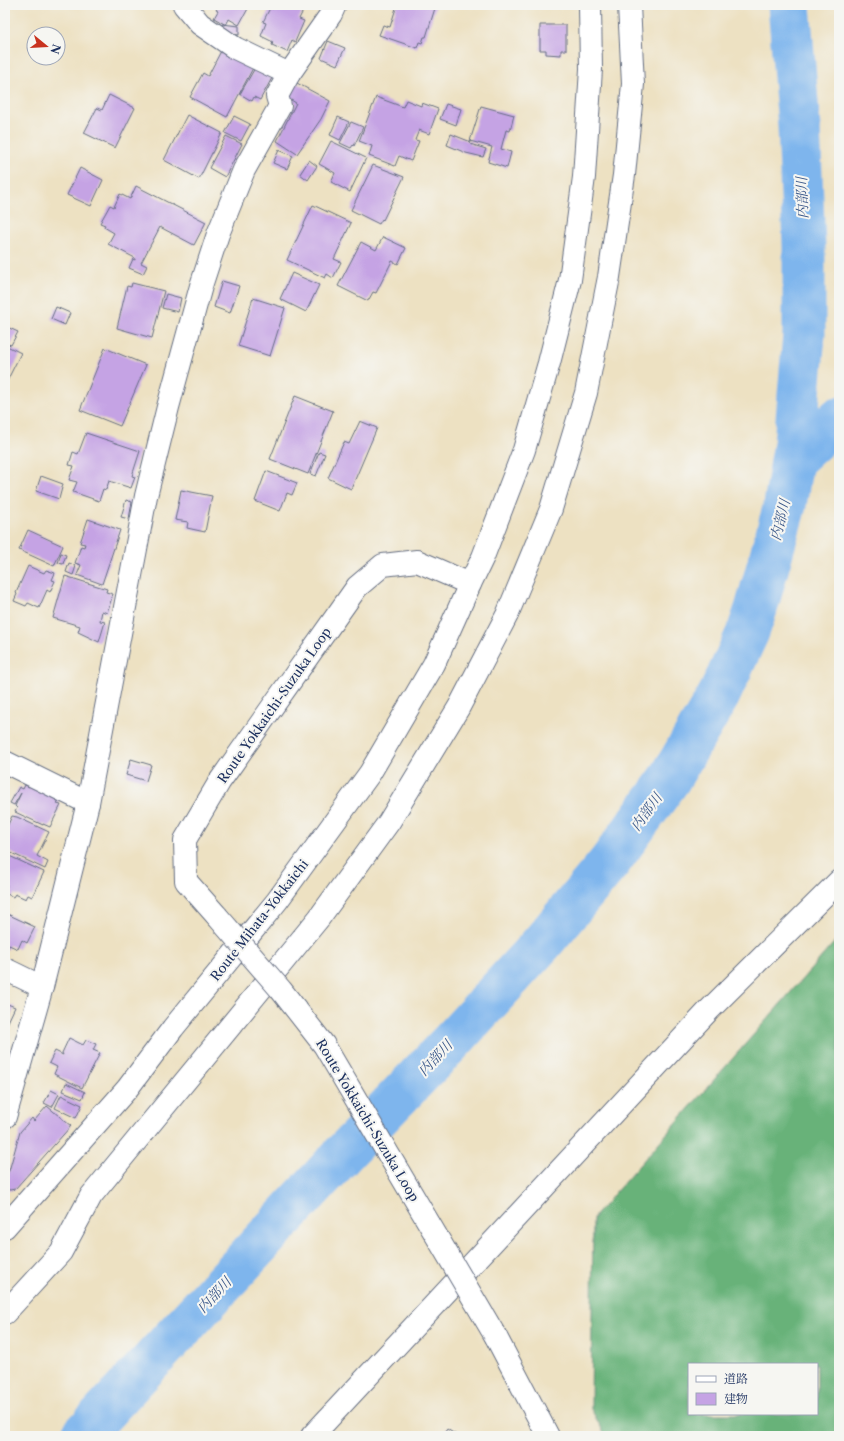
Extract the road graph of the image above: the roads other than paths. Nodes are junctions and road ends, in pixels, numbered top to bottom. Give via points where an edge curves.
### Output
1 (184, 5) edge
2 (335, 5) edge
3 (590, 5) edge
4 (629, 5) edge
5 (290, 74) junction
6 (470, 584) junction
7 (5, 762) edge
8 (88, 804) junction
9 (839, 881) edge
10 (5, 969) edge
11 (42, 987) junction
12 (5, 1117) edge
13 (5, 1228) edge
14 (5, 1313) edge
15 (312, 1436) edge
16 (548, 1436) edge

1 - 5 street via 200,24 235,48
2 - 5 street
3 - 6 street via 591,69 584,177 570,280 524,450
4 - 14 street via 633,84 624,175 609,277 586,393 550,509 507,616 459,707 389,822 320,918 91,1196 61,1252
5 - 8 street via 277,96 280,106 244,170 218,234 201,286 146,496
6 - 13 street, Route Mihata-Yokkaichi via 434,664 370,773 276,901 127,1089
6 - 16 street, Route Yokkaichi-Suzuka Loop, bridge via 416,560 383,565 357,587 220,780 185,840 186,881 281,990 324,1045 496,1337
7 - 8 street
8 - 11 street
9 - 15 street via 709,1010
10 - 11 street
11 - 12 street

